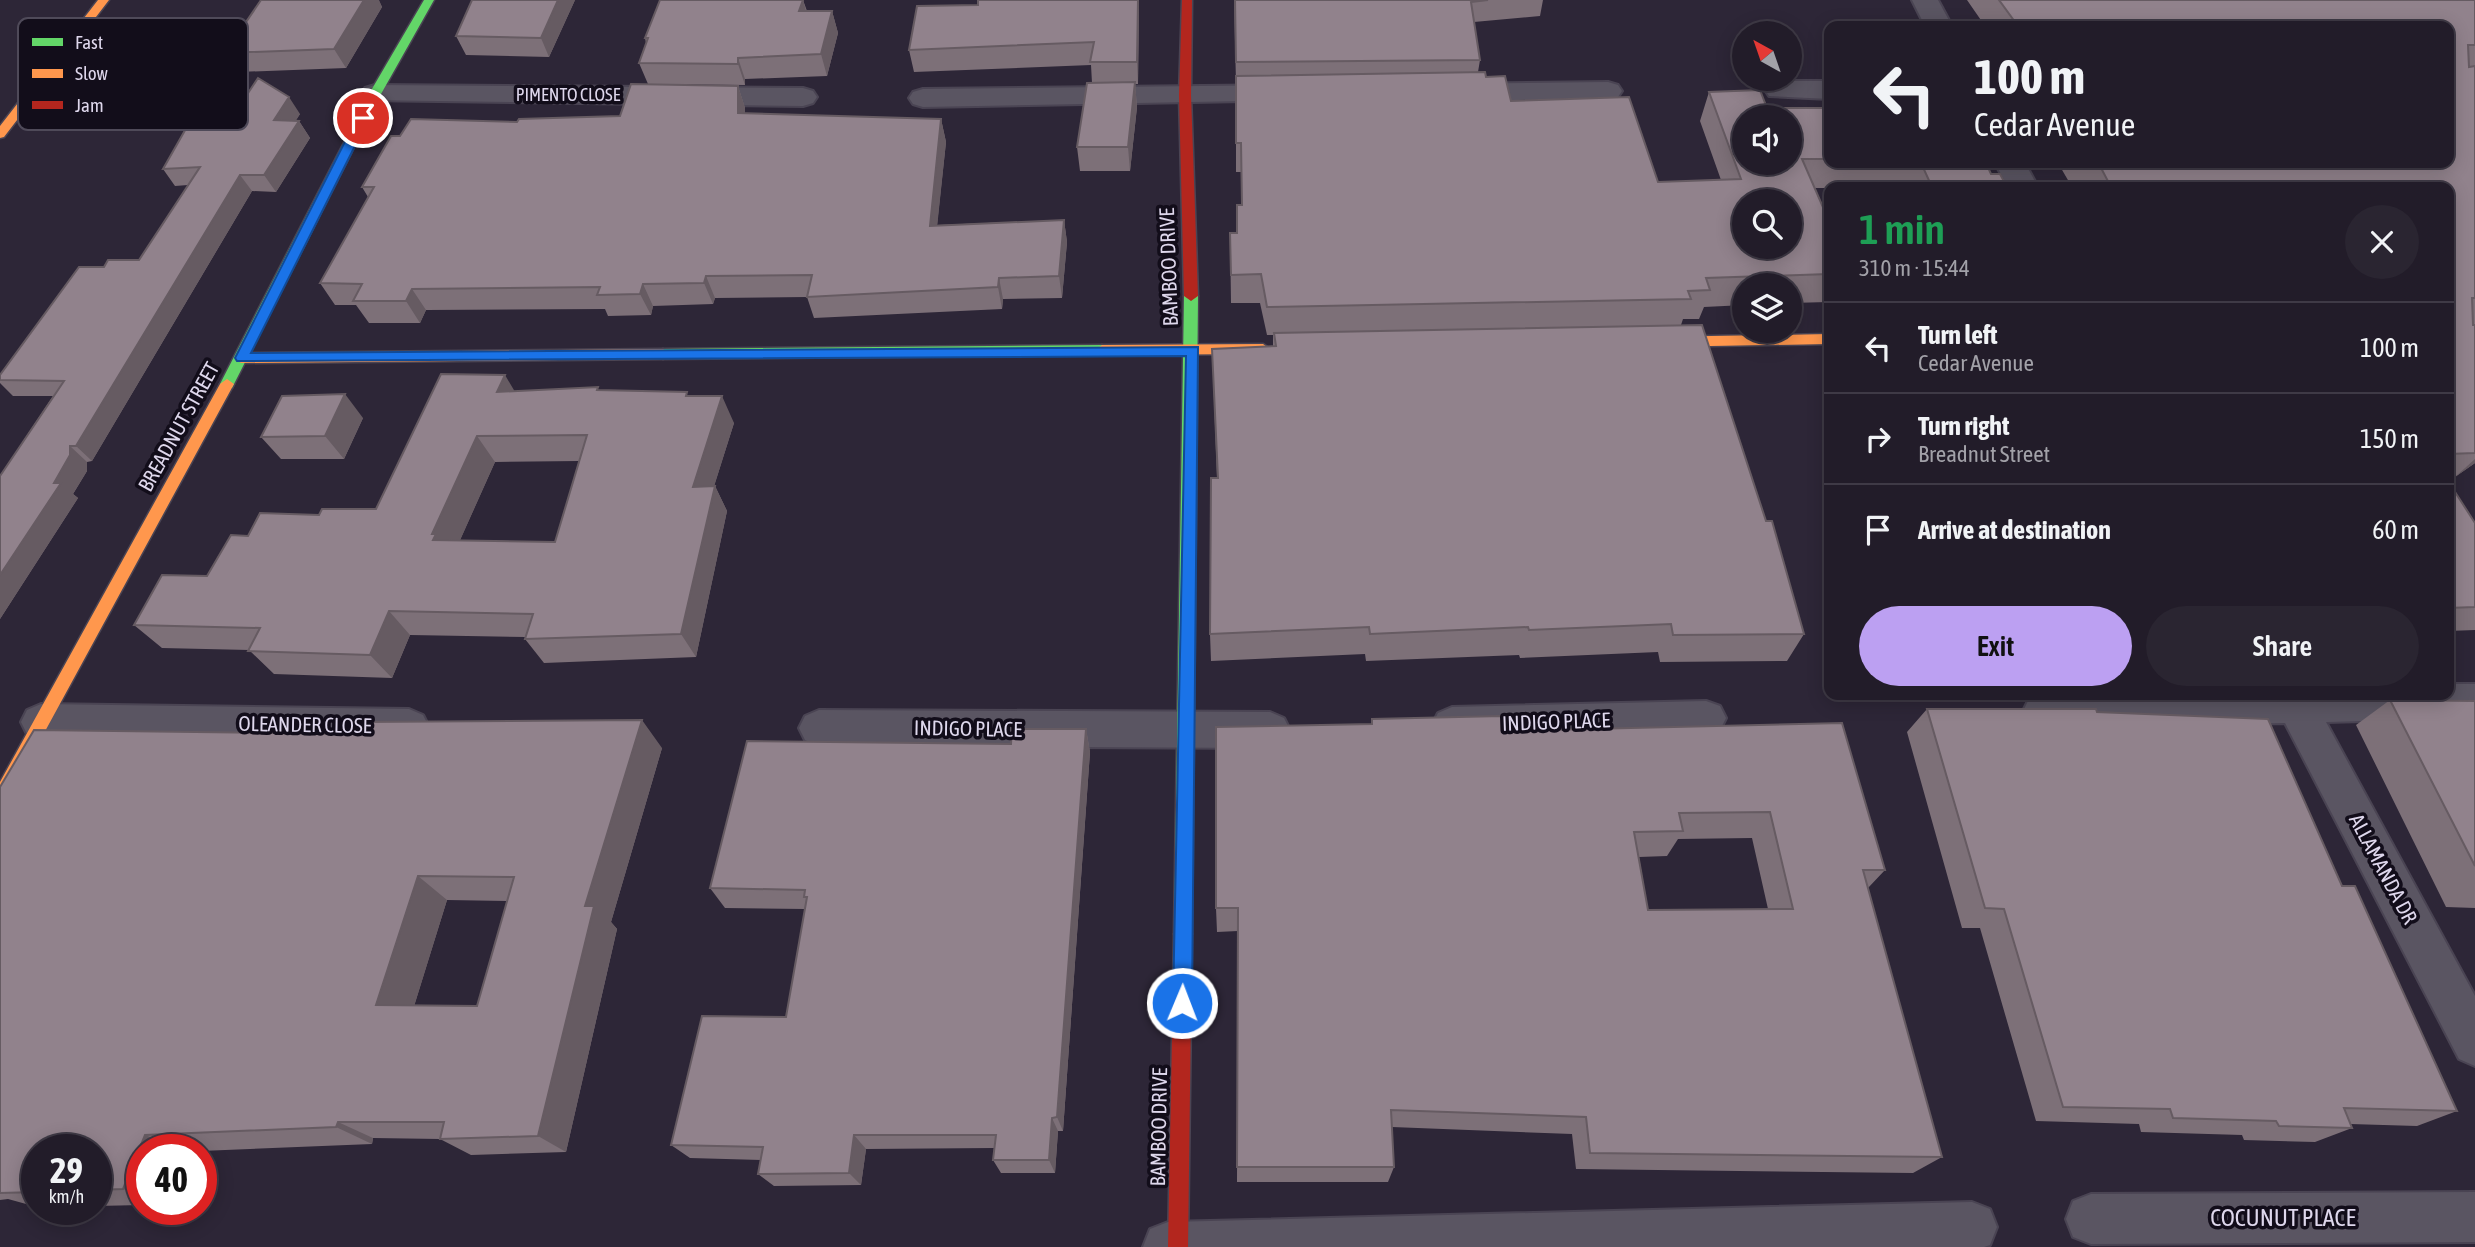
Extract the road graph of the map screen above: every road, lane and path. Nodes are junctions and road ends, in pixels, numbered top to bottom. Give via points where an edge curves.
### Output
1 (104, 0) edge
2 (429, 0) edge
3 (1187, 0) edge
4 (1925, 0) edge
5 (90, 18) edge
6 (1936, 21) edge
7 (1802, 90) edge
8 (1824, 90) edge
9 (1608, 91) dead end
10 (1430, 93) edge
11 (375, 94) junction
12 (1308, 94) edge
13 (1185, 95) junction
14 (803, 97) dead end
15 (923, 98) dead end
16 (18, 117) edge
17 (3, 141) edge
18 (1824, 339) edge
19 (1633, 343) edge
20 (1275, 349) edge
21 (1193, 351) junction
22 (242, 358) junction
23 (2272, 700) edge
24 (2295, 700) edge
25 (2384, 700) edge
26 (2475, 701) edge
27 (2011, 712) edge
28 (1706, 718) dead end
29 (41, 722) junction
30 (1419, 726) edge
31 (444, 727) edge
32 (819, 728) dead end
33 (1310, 729) edge
34 (1187, 732) junction
35 (0, 798) edge
36 (2475, 1043) edge
37 (2475, 1217) edge
38 (2091, 1219) dead end
39 (1972, 1227) dead end
40 (1168, 1247) edge
41 (1178, 1247) edge

1 - 5 street
2 - 11 street, BREADNUT STREET
3 - 13 street, BAMBOO DRIVE
4 - 6 street
7 - 8 street
9 - 10 street
11 - 14 street, PIMENTO CLOSE
11 - 22 street, BREADNUT STREET
12 - 13 street
13 - 15 street
13 - 21 street, BAMBOO DRIVE
16 - 17 street
18 - 19 street
20 - 21 street
21 - 22 street
21 - 34 street, BAMBOO DRIVE
22 - 29 street, BREADNUT STREET
23 - 27 street
24 - 36 street, ALLAMANDA DR
25 - 26 street
28 - 30 street, INDIGO PLACE
29 - 31 street, OLEANDER CLOSE
29 - 35 street, BREADNUT STREET
32 - 34 street, INDIGO PLACE
33 - 34 street, INDIGO PLACE
34 - 41 street, BAMBOO DRIVE
37 - 38 street, COCUNUT PLACE
39 - 41 street
40 - 41 street

